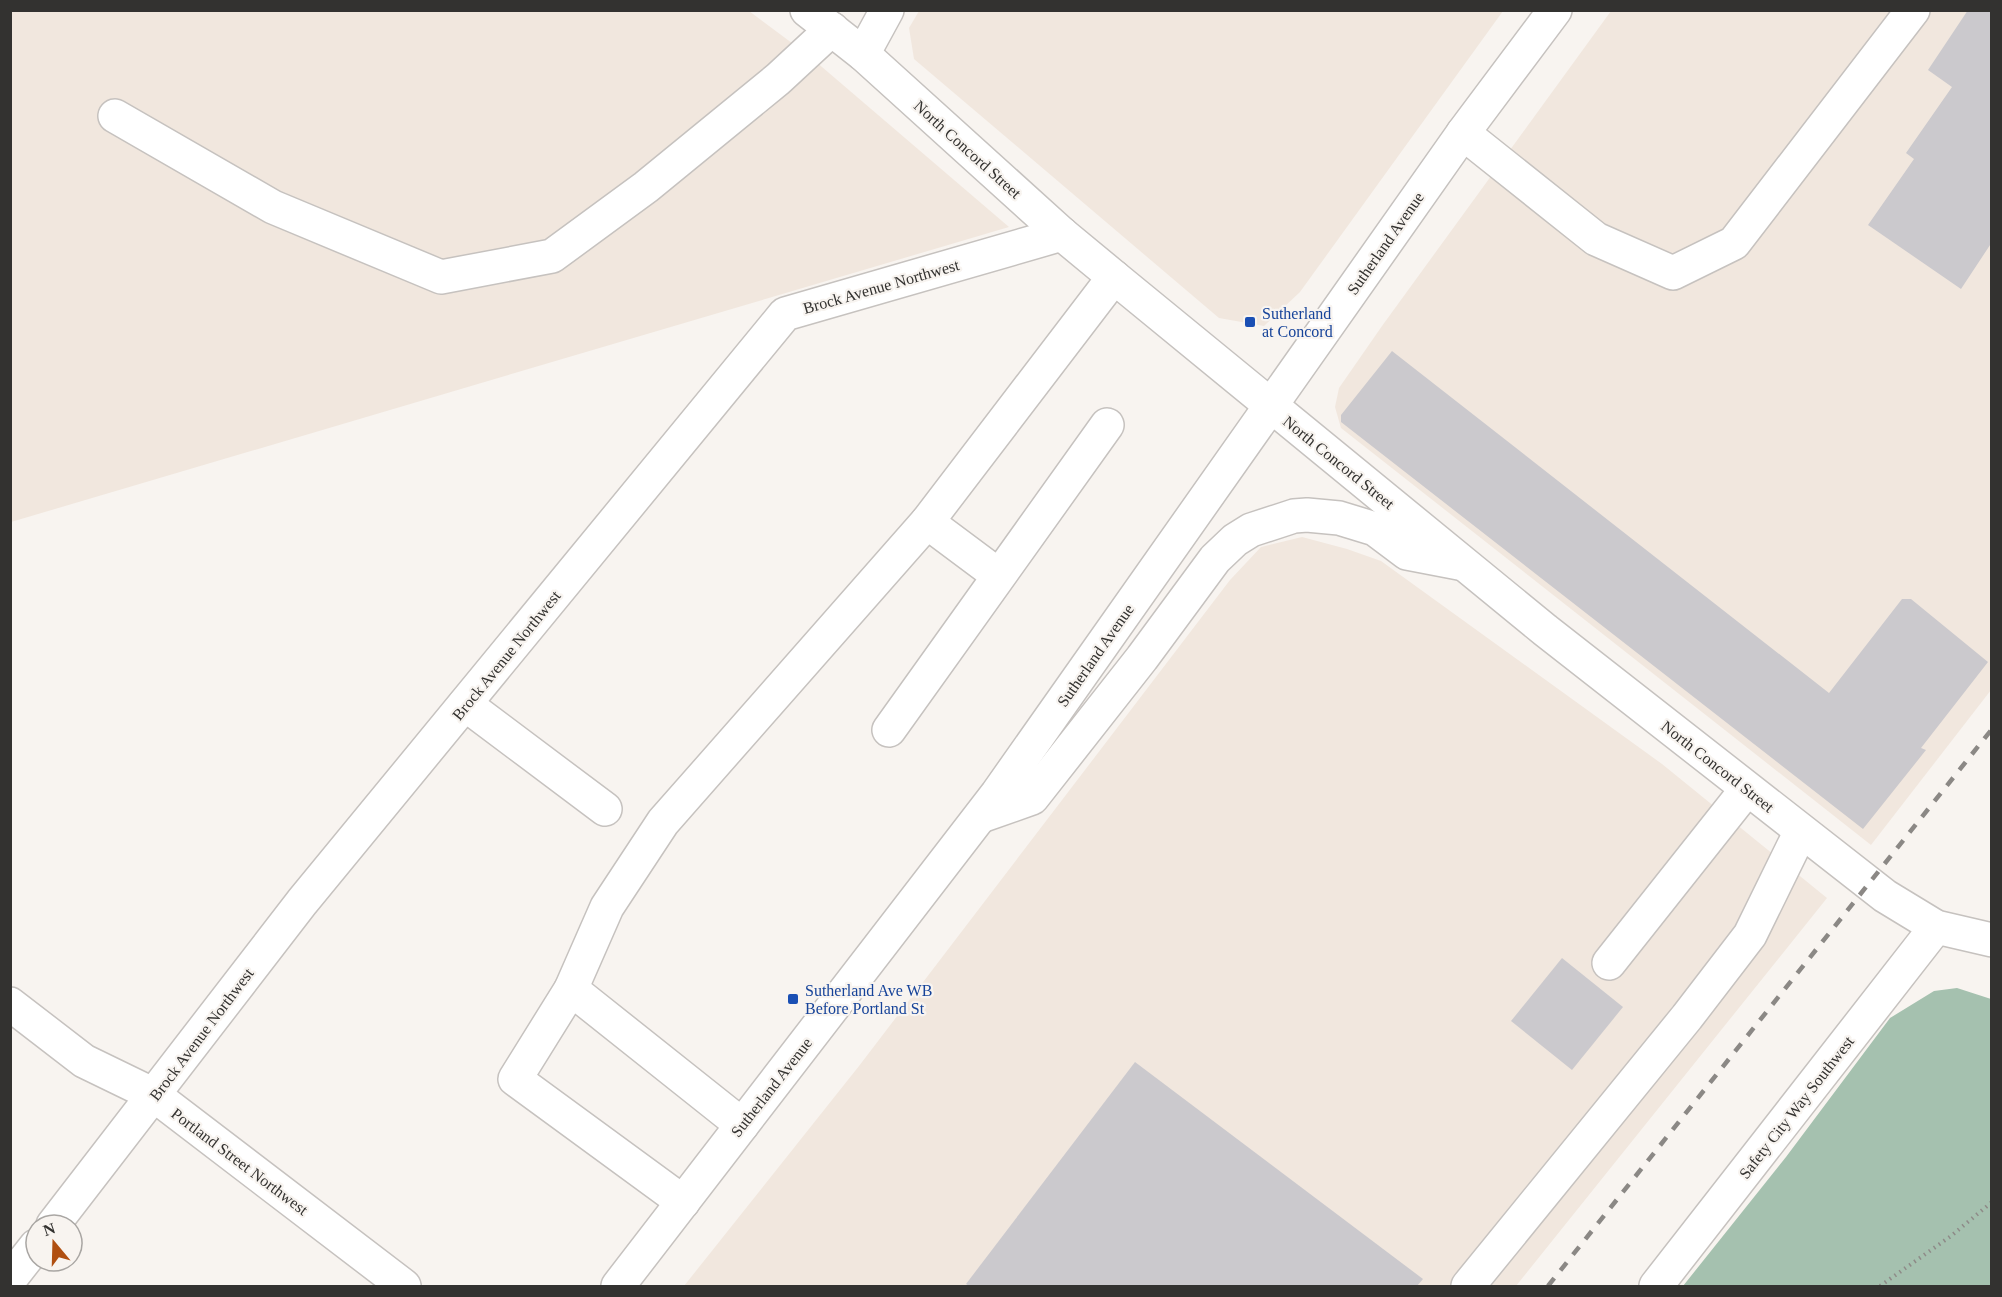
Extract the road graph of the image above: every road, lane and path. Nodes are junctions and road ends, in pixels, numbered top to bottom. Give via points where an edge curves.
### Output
1 (887, 10) edge
2 (1555, 10) edge
3 (1913, 10) edge
4 (820, 20) edge
5 (863, 54) junction
6 (115, 116) dead end
7 (1463, 133) junction
8 (1062, 234) junction
9 (1114, 277) junction
10 (1271, 406) junction
11 (1107, 425) dead end
12 (955, 485) junction
13 (927, 522) junction
14 (961, 548) junction
15 (1463, 564) junction
16 (998, 575) junction
17 (465, 704) junction
18 (889, 730) dead end
19 (1747, 789) junction
20 (605, 809) dead end
21 (981, 816) junction
22 (1802, 831) junction
23 (1936, 927) junction
24 (1992, 940) edge
25 (1609, 963) dead end
26 (571, 989) junction
27 (10, 1004) edge
28 (154, 1095) junction
29 (742, 1125) junction
30 (682, 1202) junction
31 (1992, 1202) edge
32 (62, 1213) edge
33 (24, 1261) edge
34 (10, 1279) edge
35 (404, 1287) edge
36 (618, 1287) edge
37 (1468, 1287) edge
38 (1656, 1287) edge
39 (1880, 1287) edge

1 - 5 street
2 - 7 street, Sutherland Avenue
3 - 7 street via 1734,243 1673,273 1596,239
4 - 5 street, North Concord Street
4 - 6 street via 778,80 655,180 552,256 441,277 273,207
5 - 8 street, North Concord Street
7 - 10 street, Sutherland Avenue
8 - 9 street, North Concord Street
8 - 17 street, Brock Avenue Northwest via 785,314
9 - 10 street, North Concord Street
9 - 12 street
10 - 15 street, North Concord Street
10 - 21 street, Sutherland Avenue
11 - 16 street
12 - 13 street
12 - 14 street via 951,512
13 - 14 street
13 - 26 street via 663,822 607,907
14 - 16 street
15 - 19 street, North Concord Street
15 - 21 street via 1407,552 1375,529 1339,518 1294,516 1251,530 1215,559 1032,798
16 - 18 street
17 - 20 street
17 - 28 street, Brock Avenue Northwest via 302,902
19 - 22 street, North Concord Street
19 - 25 street
21 - 29 street, Sutherland Avenue
22 - 23 street, North Concord Street via 1885,896
22 - 37 street via 1750,935
23 - 24 street, North Concord Street
23 - 38 street, Safety City Way Southwest
26 - 29 street
26 - 30 street via 515,1079
27 - 28 street, Portland Street Northwest via 84,1061
28 - 32 street, Brock Avenue Northwest
28 - 35 street, Portland Street Northwest
29 - 30 street, Sutherland Avenue
30 - 36 street, Sutherland Avenue
31 - 39 path
33 - 34 street

